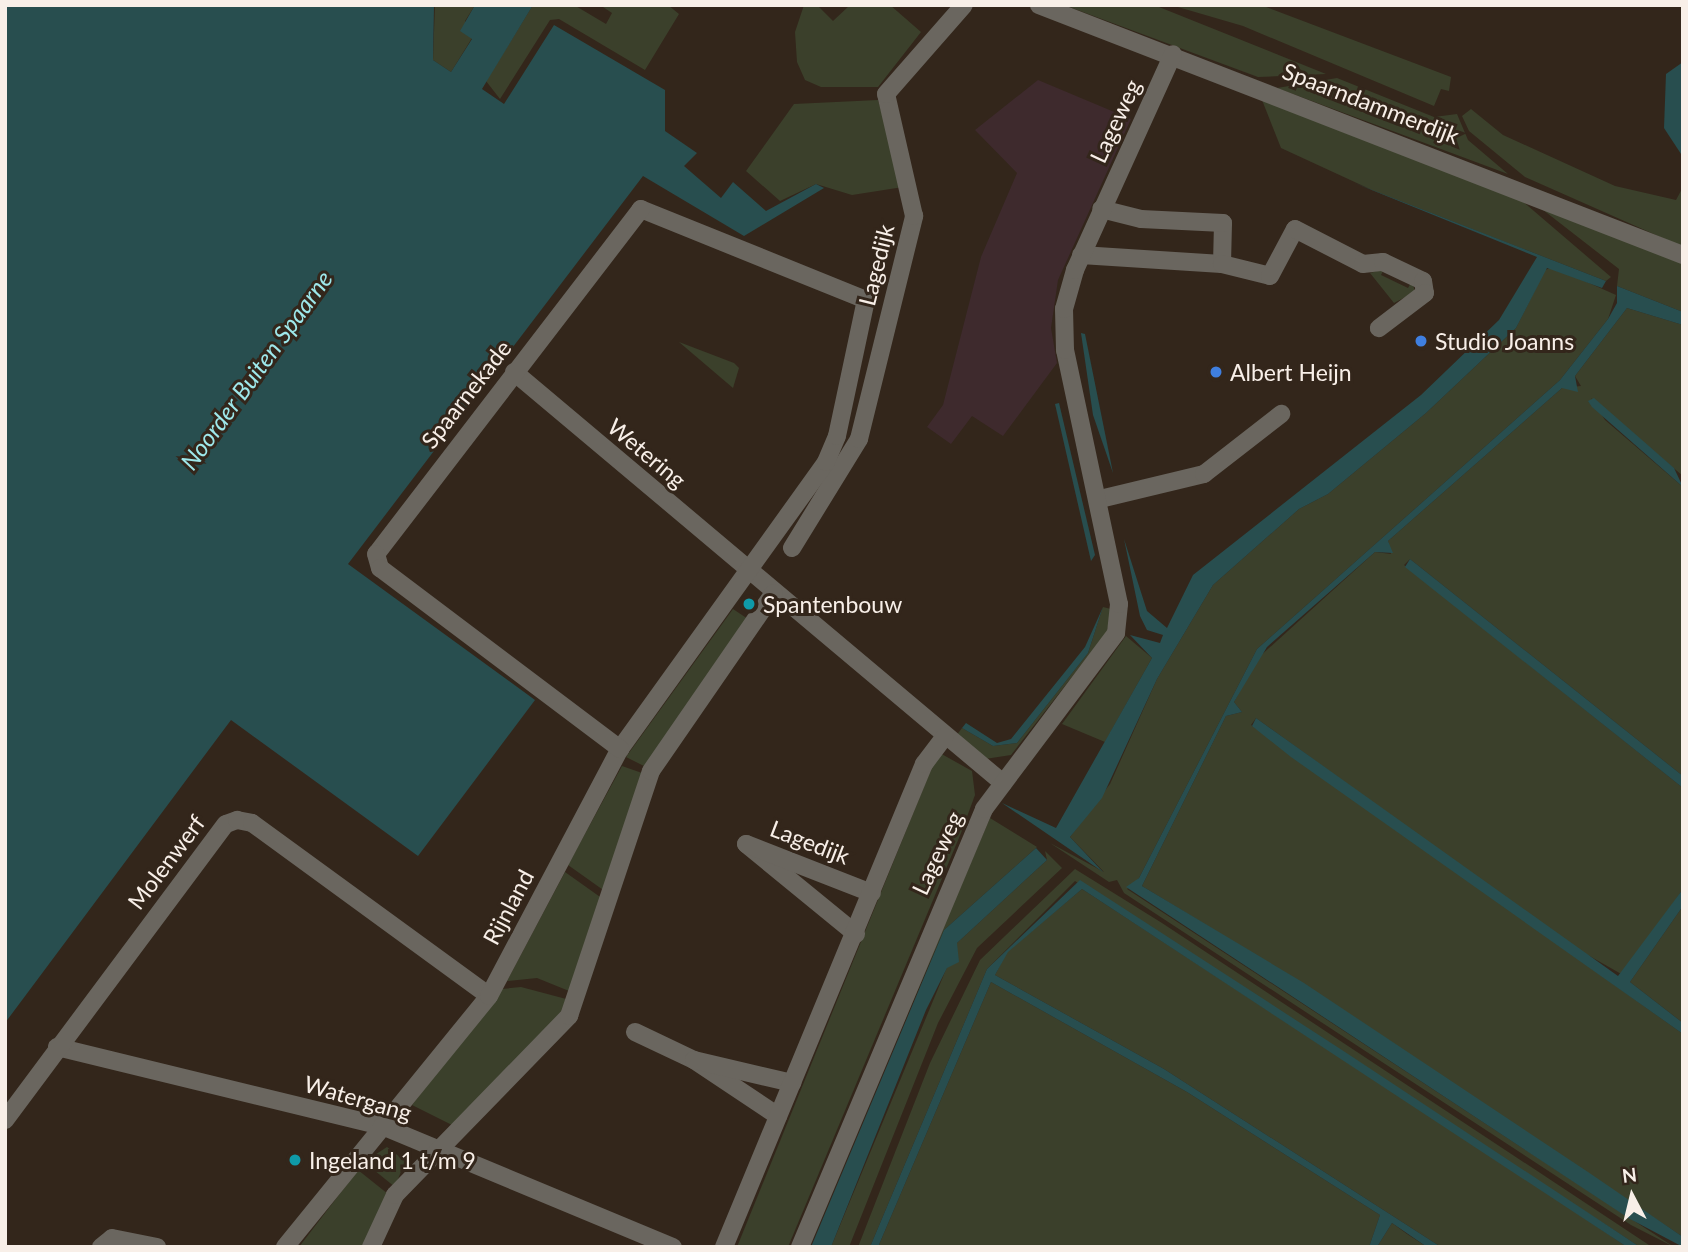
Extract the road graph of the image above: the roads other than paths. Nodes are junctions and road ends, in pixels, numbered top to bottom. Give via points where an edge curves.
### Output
1 (964, 5) edge
2 (1039, 5) edge
3 (1173, 54) junction
4 (1101, 209) junction
5 (1081, 255) junction
6 (1683, 255) edge
7 (1222, 264) junction
8 (866, 300) joint
9 (1379, 328) dead end
10 (514, 372) junction
11 (1281, 414) dead end
12 (1100, 499) junction
13 (792, 548) dead end
14 (748, 572) junction
15 (774, 593) junction
16 (944, 737) junction
17 (620, 749) junction
18 (1003, 783) junction
19 (873, 893) junction
20 (856, 934) junction
21 (489, 996) junction
22 (635, 1032) dead end
23 (57, 1047) junction
24 (694, 1060) junction
25 (792, 1083) junction
26 (778, 1116) junction
27 (5, 1120) edge
28 (382, 1126) junction
29 (442, 1152) junction
30 (101, 1247) edge
31 (156, 1247) edge
32 (285, 1247) edge
33 (371, 1247) edge
34 (673, 1247) edge
35 (724, 1247) edge
36 (800, 1247) edge

1 - 13 street, Lagedijk via 886,94 914,216 859,439
2 - 3 street, Spaarndammerdijk
3 - 4 street, Lageweg
3 - 6 street, Spaarndammerdijk
4 - 5 street, Lageweg
4 - 7 street via 1141,219 1223,223
5 - 7 street
5 - 12 street, Lageweg via 1064,309 1065,350
7 - 9 street via 1270,276 1295,229 1363,264 1383,262 1423,281 1425,293
8 - 10 street, Spaarnekade via 641,209
8 - 14 street, Lagedijk via 826,462
10 - 14 street, Wetering
10 - 17 street, Spaarnekade via 376,554 380,568
11 - 12 street via 1204,474
12 - 18 street, Lageweg via 1119,604 1116,633
14 - 15 street
14 - 17 street, Rijnland
15 - 16 street
15 - 29 street via 651,771 569,1016
16 - 18 street
16 - 19 street via 924,764
17 - 21 street, Rijnland
18 - 36 street, Lageweg via 948,884
19 - 20 street
19 - 20 street, Lagedijk via 746,844
20 - 25 street
21 - 23 street, Molenwerf via 252,823 237,820 226,824
21 - 28 street, Rijnland
22 - 24 street
23 - 27 street, Molenwerf
23 - 28 street, Watergang
24 - 25 street
24 - 26 street
25 - 26 street
26 - 35 street
28 - 29 street, Watergang
28 - 32 street, Rijnland
29 - 33 street via 396,1195
29 - 34 street, Watergang
30 - 31 street via 112,1238

